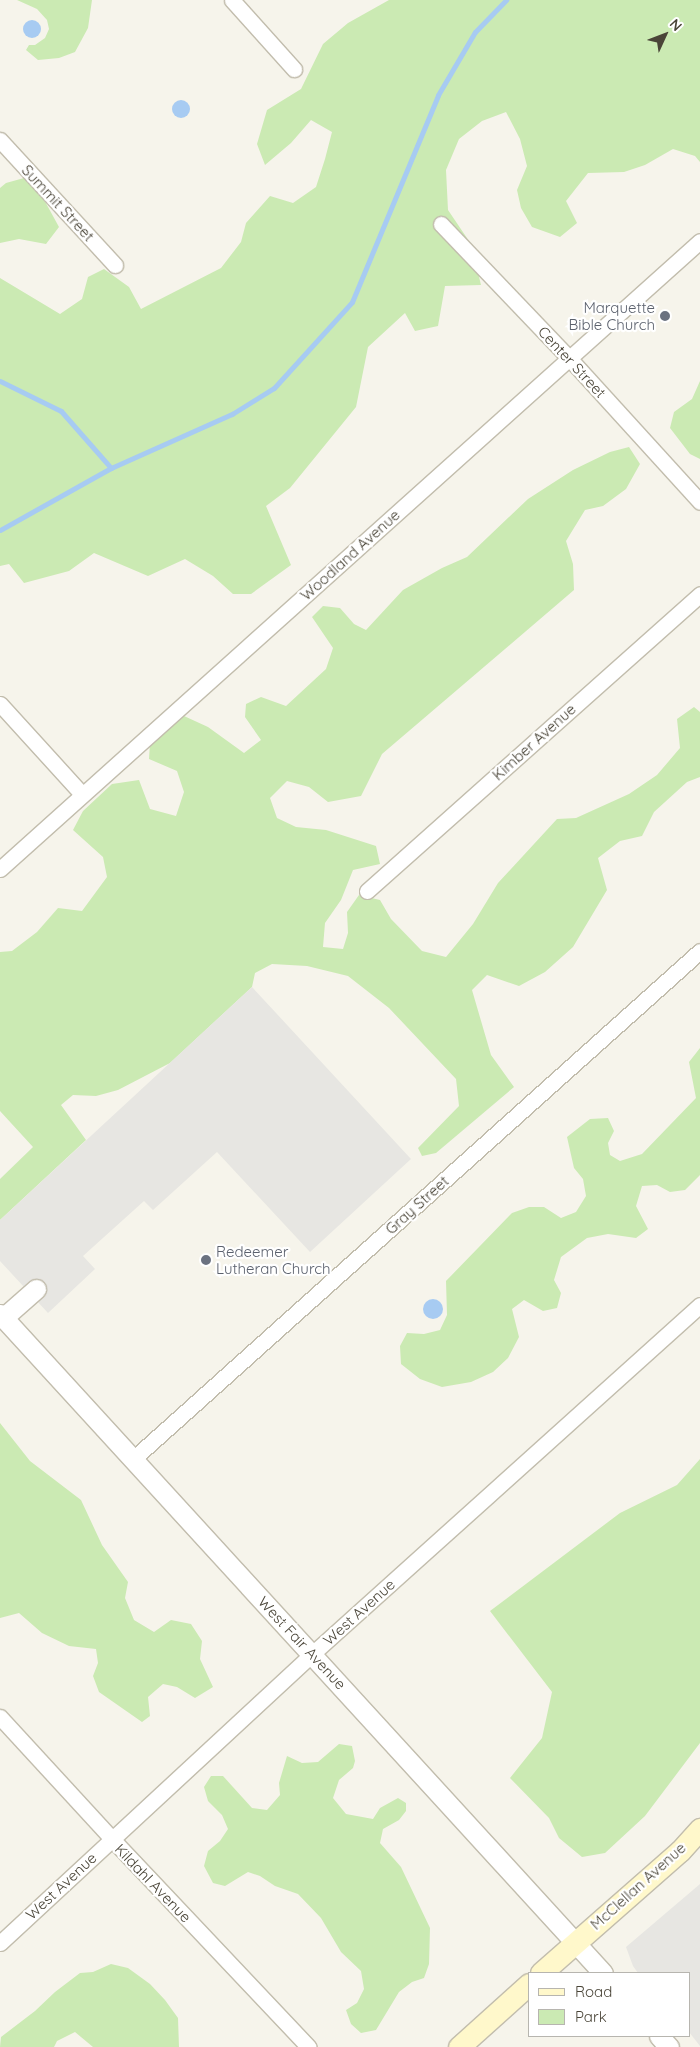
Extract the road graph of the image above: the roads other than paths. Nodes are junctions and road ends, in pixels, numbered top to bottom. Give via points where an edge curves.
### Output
1 (232, 0) edge
2 (294, 70) dead end
3 (0, 140) edge
4 (442, 224) dead end
5 (700, 241) edge
6 (115, 265) dead end
7 (570, 359) junction
8 (700, 502) edge
9 (700, 594) edge
10 (0, 704) edge
11 (82, 794) junction
12 (0, 869) edge
13 (367, 891) dead end
14 (700, 951) edge
15 (36, 1289) dead end
16 (700, 1306) edge
17 (2, 1316) edge
18 (133, 1459) junction
19 (312, 1654) junction
20 (0, 1717) edge
21 (700, 1829) edge
22 (112, 1840) junction
23 (0, 1942) edge
24 (575, 1942) junction
25 (542, 1972) edge
26 (602, 1972) edge
27 (528, 1985) edge
28 (660, 2037) edge
29 (309, 2047) edge
30 (459, 2047) edge
31 (669, 2047) edge

1 - 2 street
3 - 6 street, Summit Street
4 - 7 street, Center Street
5 - 7 street, Woodland Avenue
7 - 8 street, Center Street
7 - 11 street, Woodland Avenue
9 - 13 street, Kimber Avenue
10 - 11 street
11 - 12 street, Woodland Avenue
14 - 18 street, Gray Street
15 - 17 street
16 - 19 street, West Avenue
17 - 18 street, West Fair Avenue
18 - 19 street, West Fair Avenue
19 - 22 street, West Avenue
19 - 24 street, West Fair Avenue
20 - 22 street, Kildahl Avenue
21 - 24 main road, McClellan Avenue via 680,1851
22 - 23 street, West Avenue
22 - 29 street, Kildahl Avenue
24 - 25 main road, McClellan Avenue
24 - 26 street, West Fair Avenue
27 - 30 main road
28 - 31 street

